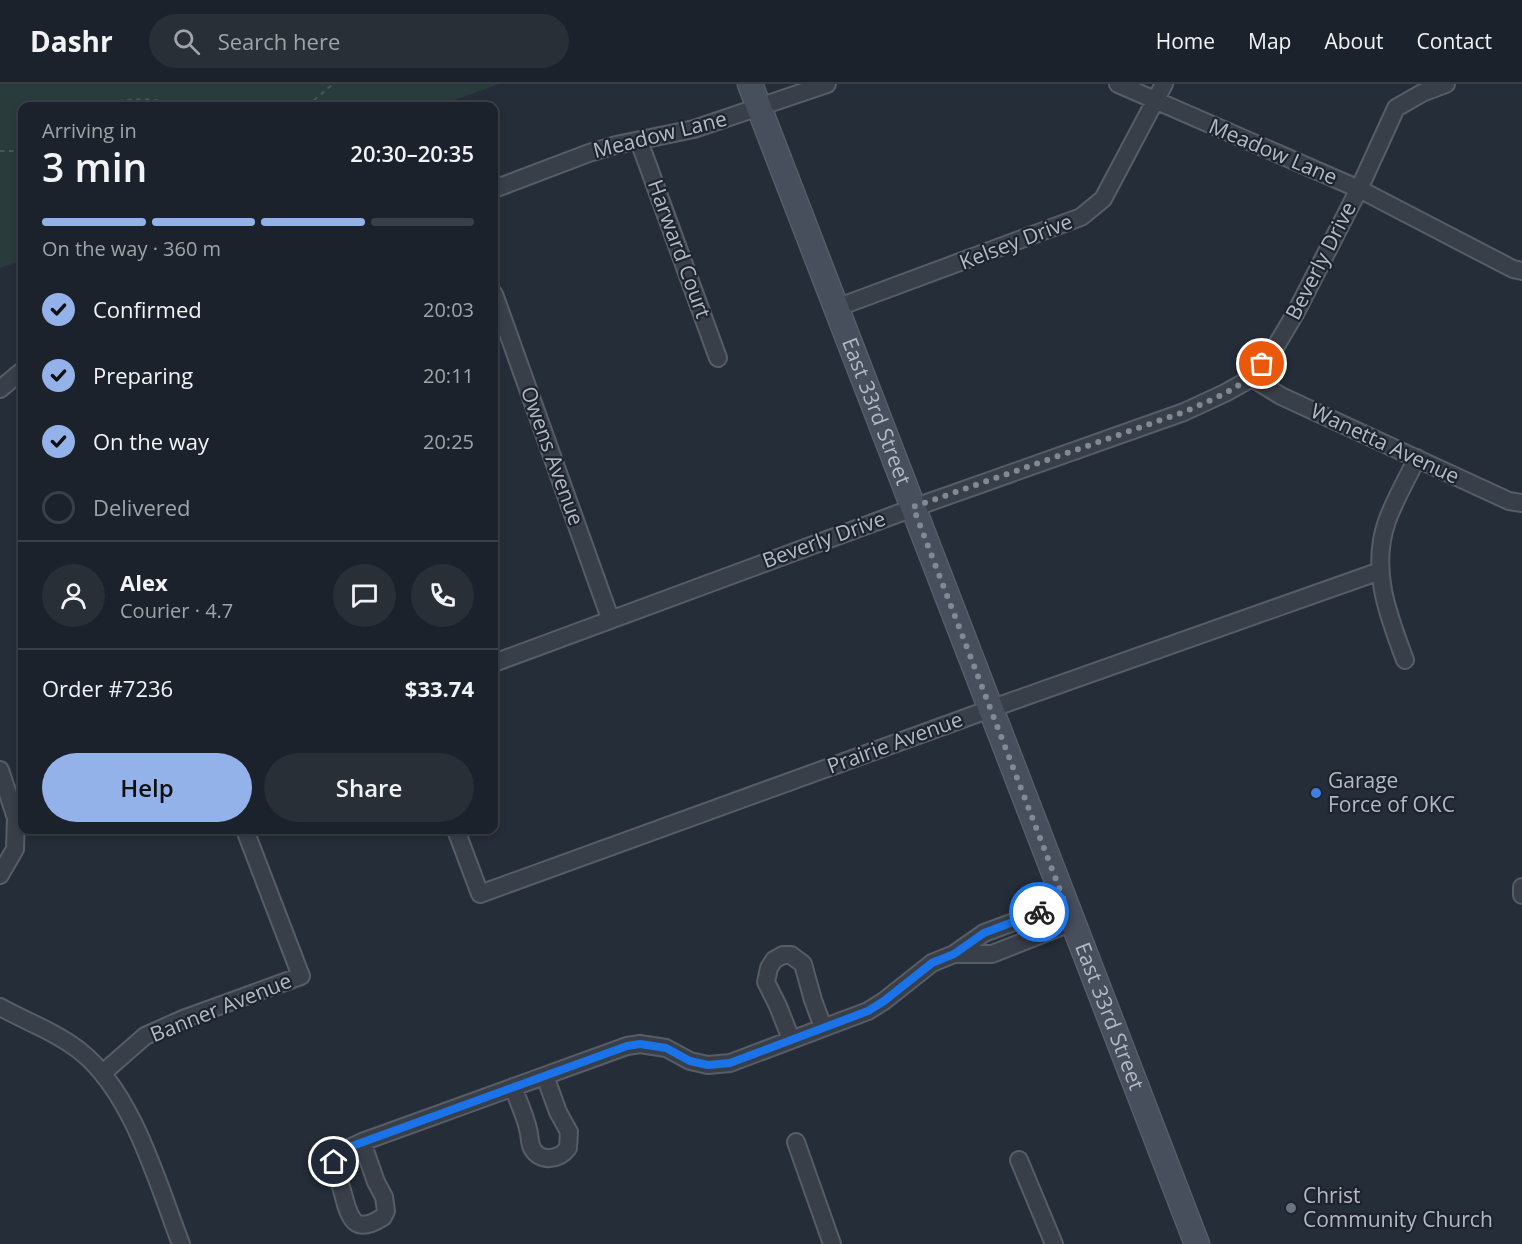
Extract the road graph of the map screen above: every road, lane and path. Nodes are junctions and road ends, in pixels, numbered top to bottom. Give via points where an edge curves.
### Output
1 (333, 84) edge
2 (750, 84) edge
3 (827, 84) edge
4 (1118, 84) edge
5 (1164, 84) edge
6 (1446, 84) edge
7 (1156, 101) junction
8 (122, 102) edge
9 (171, 102) edge
10 (312, 102) edge
11 (759, 108) junction
12 (639, 141) junction
13 (0, 151) edge
14 (18, 151) edge
15 (498, 188) edge
16 (1359, 189) junction
17 (1522, 271) edge
18 (498, 305) edge
19 (836, 308) junction
20 (718, 358) dead end
21 (18, 374) edge
22 (1252, 378) junction
23 (0, 389) edge
24 (1417, 458) junction
25 (1522, 503) edge
26 (913, 507) junction
27 (1380, 570) junction
28 (610, 618) junction
29 (1404, 660) dead end
30 (498, 661) edge
31 (990, 709) junction
32 (0, 770) edge
33 (247, 834) edge
34 (458, 834) edge
35 (0, 875) edge
36 (1522, 887) edge
37 (1522, 895) edge
38 (1069, 912) junction
39 (993, 930) junction
40 (1000, 951) junction
41 (954, 954) junction
42 (0, 1007) edge
43 (823, 1027) junction
44 (791, 1040) junction
45 (104, 1072) junction
46 (545, 1076) junction
47 (513, 1088) junction
48 (362, 1142) junction
49 (796, 1142) dead end
50 (1019, 1160) dead end
51 (180, 1244) edge
52 (832, 1244) edge
53 (1054, 1244) edge
54 (1197, 1244) edge

1 - 10 path
2 - 11 street, East 33rd Street
3 - 11 street, Meadow Lane
4 - 7 street, Meadow Lane
5 - 7 street, Kelsey Drive
6 - 16 street, Beverly Drive via 1396,108
7 - 16 street, Meadow Lane
7 - 19 street, Kelsey Drive via 1103,199 1082,217
8 - 9 path via 137,99
11 - 12 street, Meadow Lane via 694,129
11 - 19 street, East 33rd Street
12 - 15 street, Meadow Lane via 590,153
12 - 20 street, Harward Court
13 - 14 path
16 - 17 street, Meadow Lane
16 - 22 street, Beverly Drive via 1295,315
18 - 28 street, Owens Avenue
19 - 26 street, East 33rd Street
21 - 23 street
22 - 24 street, Wanetta Avenue via 1281,396
22 - 26 street, Beverly Drive via 1184,412
24 - 25 street, Wanetta Avenue via 1509,501
24 - 27 street via 1388,521 1380,550
26 - 28 street, Beverly Drive
26 - 31 street, East 33rd Street
27 - 29 street via 1388,616
27 - 31 street, Prairie Avenue
28 - 30 street, Beverly Drive
31 - 34 street, Prairie Avenue via 480,894
31 - 38 street, East 33rd Street
32 - 35 street via 16,818 15,849
33 - 45 street, Banner Avenue via 301,976 145,1036
36 - 37 street
38 - 39 street
38 - 40 street
38 - 54 street, East 33rd Street
39 - 40 street
39 - 41 street
40 - 41 street
41 - 43 street via 932,963 868,1011
42 - 45 street via 66,1041
43 - 44 street
43 - 44 street via 803,964 791,955 783,955 774,960 766,982
44 - 46 street via 730,1063 708,1065 690,1061 666,1048 633,1045
45 - 51 street via 137,1132
46 - 47 street
46 - 47 street via 569,1132 568,1148 559,1156 547,1158 533,1149
47 - 48 street
48 - 48 street via 386,1204 383,1217 370,1225 353,1221 347,1213 334,1162 335,1155
49 - 52 street
50 - 53 street

